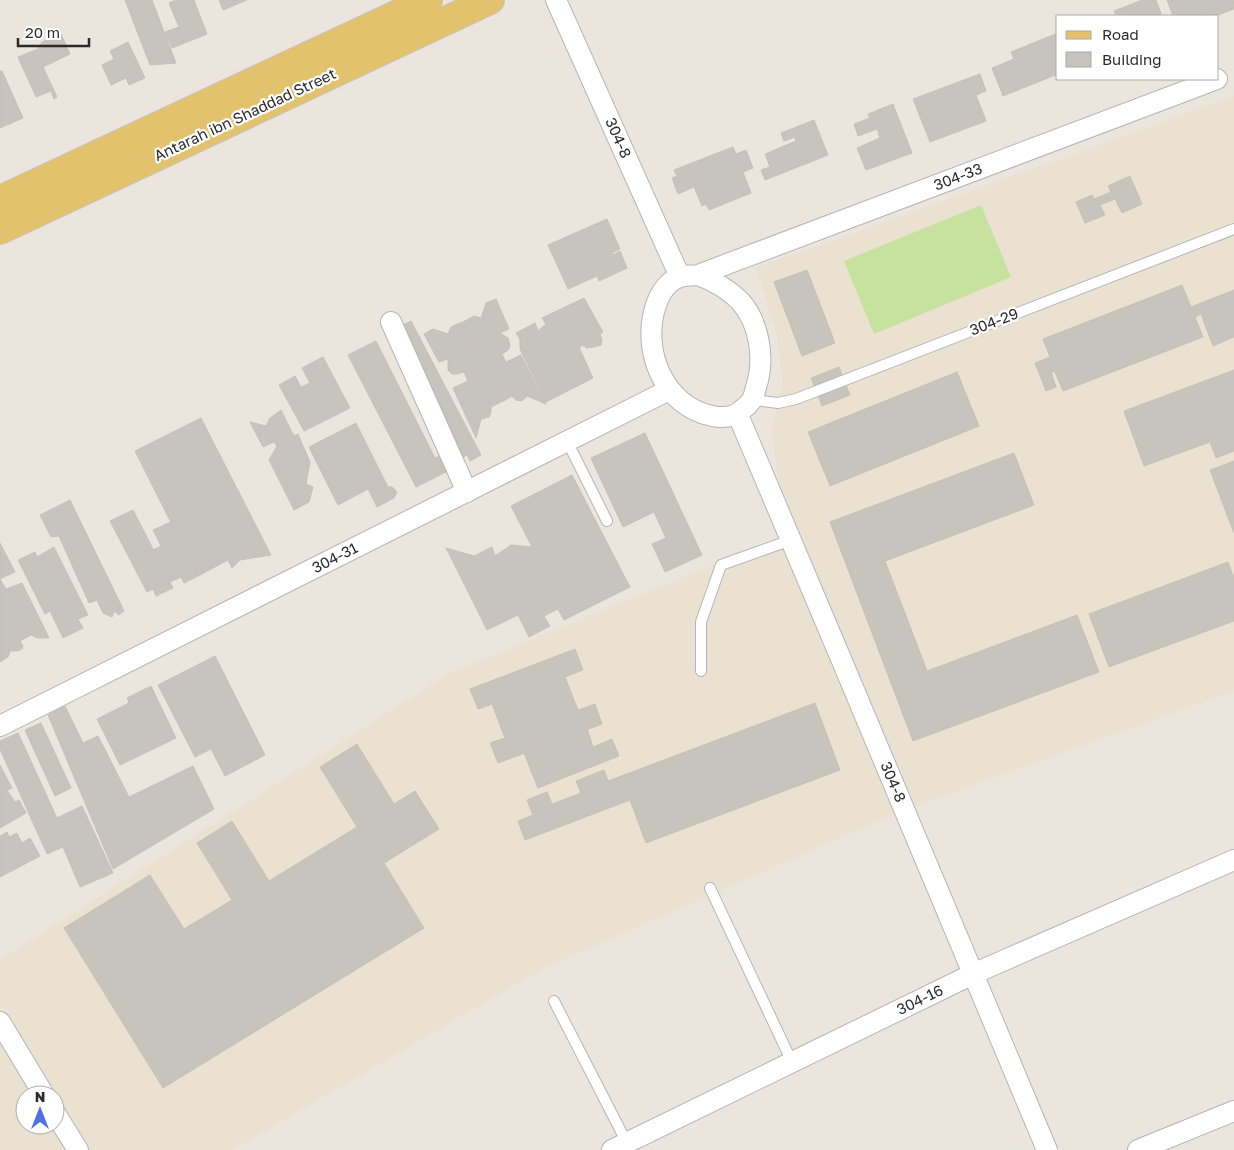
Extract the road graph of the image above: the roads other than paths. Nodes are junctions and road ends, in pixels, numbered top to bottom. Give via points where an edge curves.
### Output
1 (428, 0) edge
2 (490, 0) edge
3 (556, 0) edge
4 (1234, 72) edge
5 (1219, 78) edge
6 (1214, 80) edge
7 (0, 200) edge
8 (1234, 229) edge
9 (0, 230) edge
10 (689, 276) junction
11 (391, 322) dead end
12 (669, 390) junction
13 (752, 400) junction
14 (738, 415) junction
15 (567, 441) junction
16 (467, 492) junction
17 (607, 521) dead end
18 (791, 540) junction
19 (702, 671) dead end
20 (0, 726) edge
21 (1234, 860) edge
22 (710, 888) dead end
23 (975, 973) junction
24 (554, 1001) dead end
25 (0, 1022) edge
26 (792, 1062) junction
27 (38, 1085) edge
28 (1234, 1111) edge
29 (65, 1129) edge
30 (620, 1146) edge
31 (78, 1150) edge
32 (1047, 1150) edge
33 (1138, 1150) edge

1 - 7 main road, Antarah ibn Shaddad Street
2 - 9 main road, Antarah ibn Shaddad Street
3 - 10 street, 304-8
4 - 5 street, 304-33
6 - 10 street, 304-33
8 - 13 lane, 304-29 via 796,399 778,403
10 - 12 street via 666,286 658,300 651,326 653,354
10 - 13 street via 713,281 729,291 750,316 760,347 758,383
11 - 16 street
12 - 14 street via 704,415 720,418
12 - 15 street, 304-31
13 - 14 street
14 - 18 street, 304-8
15 - 16 street, 304-31
15 - 17 lane
16 - 20 street, 304-31
18 - 19 lane via 721,565 702,622
18 - 23 street, 304-8
21 - 23 street, 304-16
22 - 26 lane
23 - 26 street, 304-16
23 - 32 street, 304-8
24 - 30 lane
25 - 27 street
26 - 30 street, 304-16
28 - 33 street
29 - 31 street

